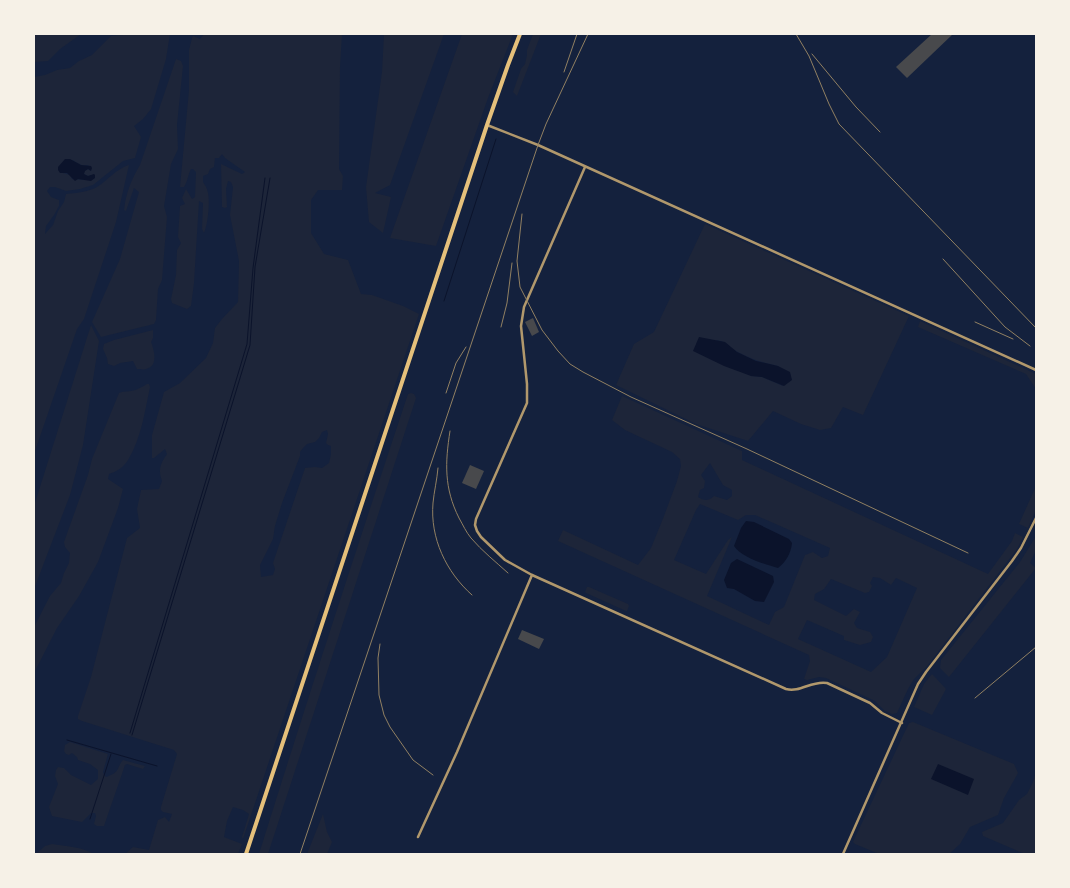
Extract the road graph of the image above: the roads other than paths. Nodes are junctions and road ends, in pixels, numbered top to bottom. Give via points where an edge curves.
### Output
1 (520, 34) edge
2 (487, 125) junction
3 (585, 166) junction
4 (1036, 370) edge
5 (1036, 518) edge
6 (532, 575) junction
7 (902, 723) junction
8 (418, 837) dead end
9 (246, 854) edge
10 (843, 854) edge

1 - 2 main road
2 - 3 street
2 - 9 main road
3 - 4 street
3 - 6 street via 524,307 521,326 527,403 475,525 481,537 505,560
5 - 7 street via 1012,561 918,684
6 - 7 street via 791,690 827,683
6 - 8 street
7 - 10 street

